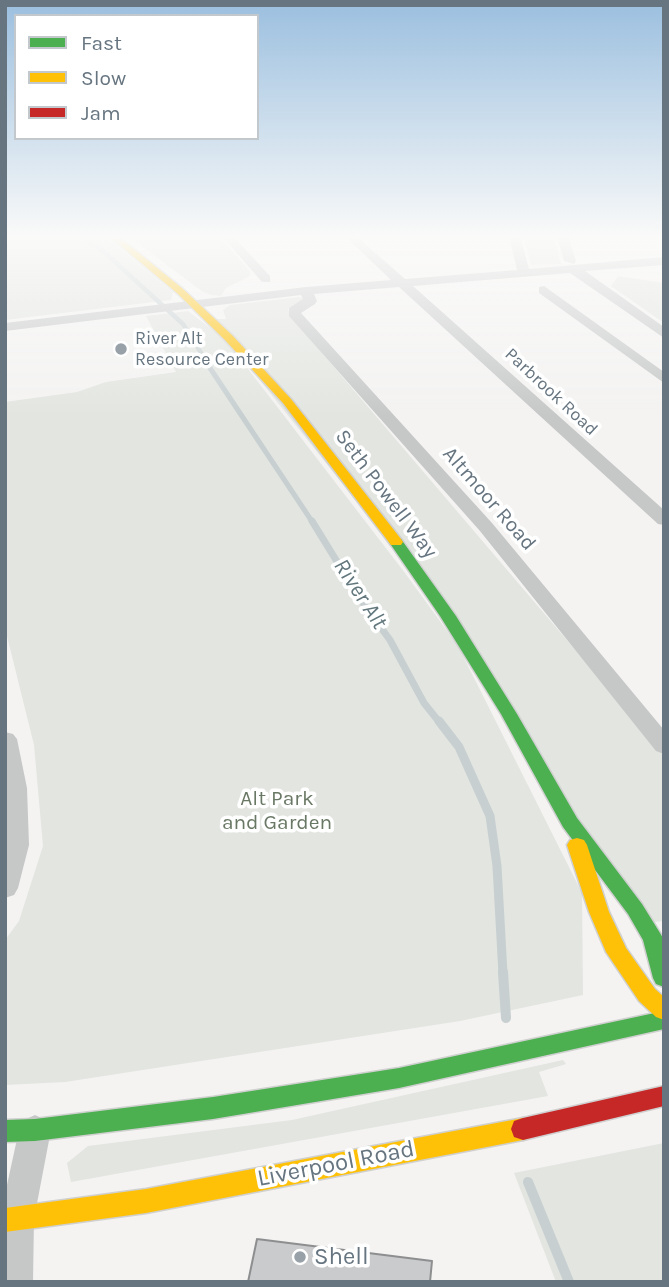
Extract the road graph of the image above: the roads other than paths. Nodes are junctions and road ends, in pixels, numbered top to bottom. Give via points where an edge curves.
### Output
1 (185, 296) edge
2 (262, 296) edge
3 (308, 296) edge
4 (417, 296) edge
5 (553, 296) edge
6 (613, 296) edge
7 (194, 304) junction
8 (5, 327) edge
9 (664, 334) edge
10 (664, 379) edge
11 (664, 520) edge
12 (5, 739) edge
13 (664, 746) edge
14 (570, 822) junction
15 (11, 854) edge
16 (5, 888) edge
17 (664, 978) edge
18 (664, 1011) edge
19 (664, 1020) edge
20 (661, 1089) edge
21 (20, 1130) edge
22 (11, 1220) edge
23 (15, 1282) edge

1 - 7 main road, Seth Powell Way
2 - 7 street
3 - 13 street, Altmoor Road via 310,301 294,313 486,527
4 - 11 street, Parbrook Road
5 - 10 street
6 - 9 street
7 - 8 street
7 - 14 main road, Seth Powell Way via 287,401 390,533 448,616
12 - 15 street via 15,788
14 - 17 main road, Seth Powell Way via 640,916 653,939
14 - 18 main road, Seth Powell Way via 617,952 634,980
15 - 16 street
19 - 21 main road via 399,1078 213,1108
20 - 22 main road, Liverpool Road via 637,1104 564,1121 146,1201
21 - 22 street
22 - 23 street

